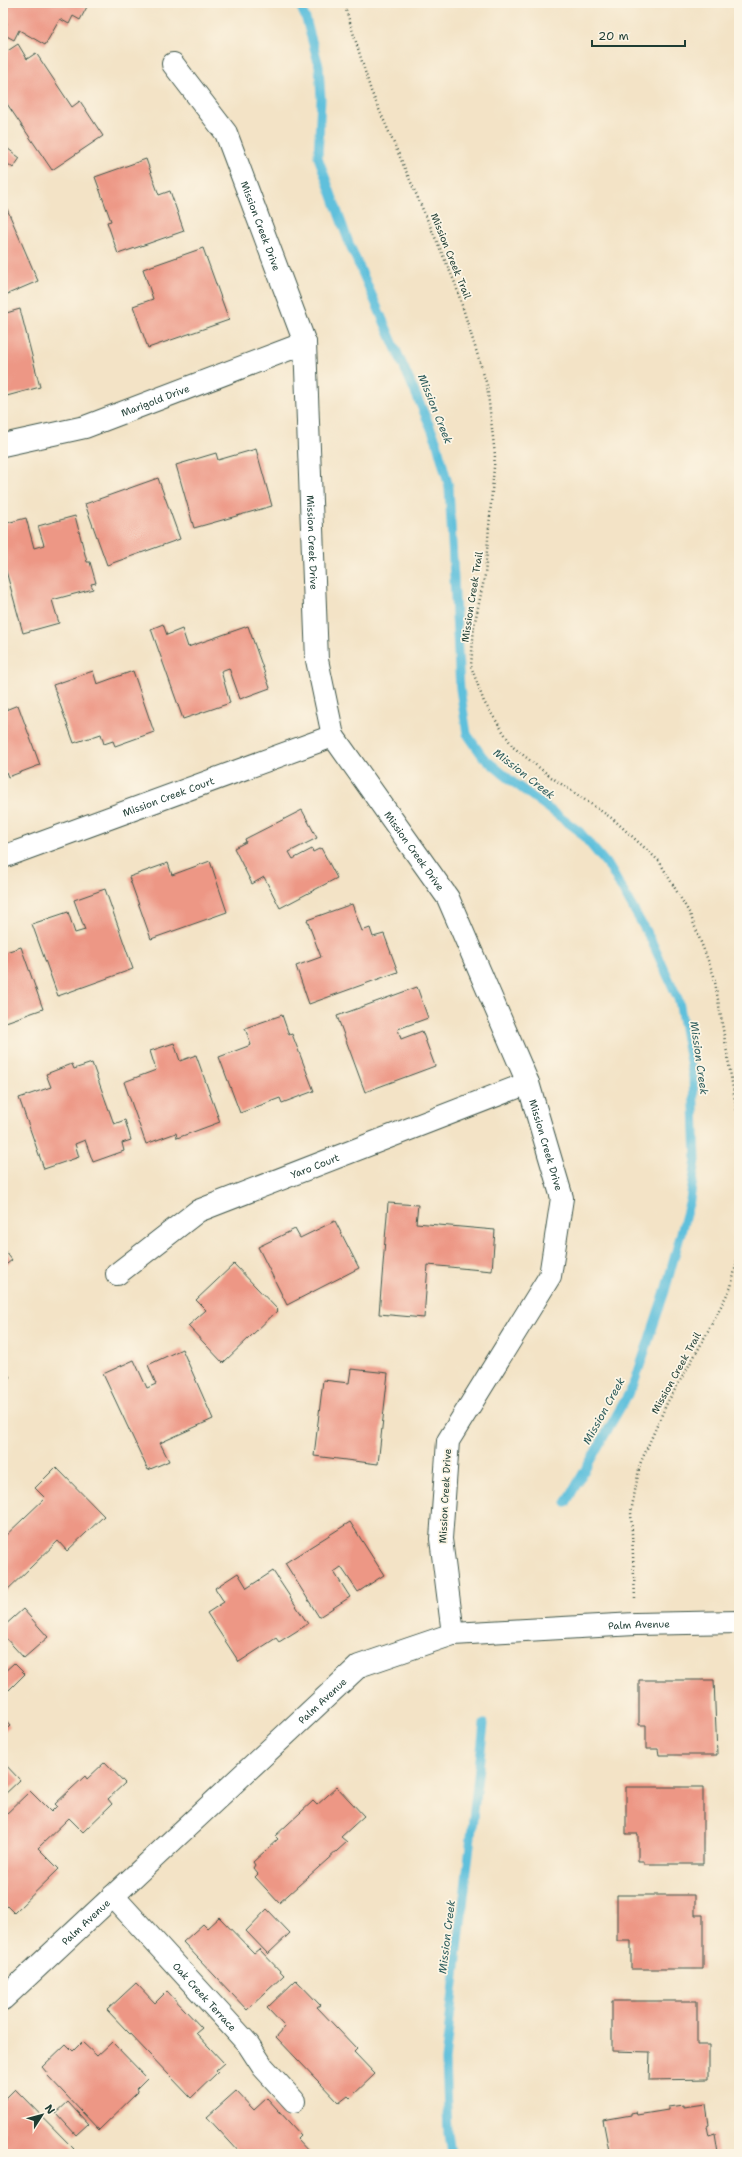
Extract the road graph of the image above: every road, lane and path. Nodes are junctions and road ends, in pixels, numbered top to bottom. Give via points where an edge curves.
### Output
1 (344, 3) edge
2 (173, 64) dead end
3 (304, 343) junction
4 (3, 445) edge
5 (333, 736) junction
6 (3, 857) edge
7 (528, 1083) junction
8 (739, 1124) edge
9 (739, 1252) edge
10 (117, 1274) dead end
11 (739, 1622) edge
12 (635, 1624) junction
13 (453, 1634) junction
14 (112, 1896) junction
15 (3, 1998) edge
16 (294, 2100) dead end

1 - 8 path, Mission Creek Trail via 371,92 456,283 487,385 495,462 485,575 474,626 471,666 484,702 513,747 551,777 613,819 659,861 690,914 714,976
2 - 3 street, Mission Creek Drive via 226,133
3 - 4 street, Marigold Drive via 85,427
3 - 5 street, Mission Creek Drive via 317,660
5 - 6 street, Mission Creek Court
5 - 7 street, Mission Creek Drive via 448,898
7 - 10 street, Yaro Court via 198,1211
7 - 13 street, Mission Creek Drive via 562,1198 550,1276 448,1441 441,1539
9 - 12 path, Mission Creek Trail via 731,1287 667,1403 640,1464 632,1512
11 - 12 street, Palm Avenue
12 - 13 street, Palm Avenue
13 - 14 street, Palm Avenue via 358,1666
14 - 15 street, Palm Avenue
14 - 16 street, Oak Creek Terrace via 248,2044 263,2067

